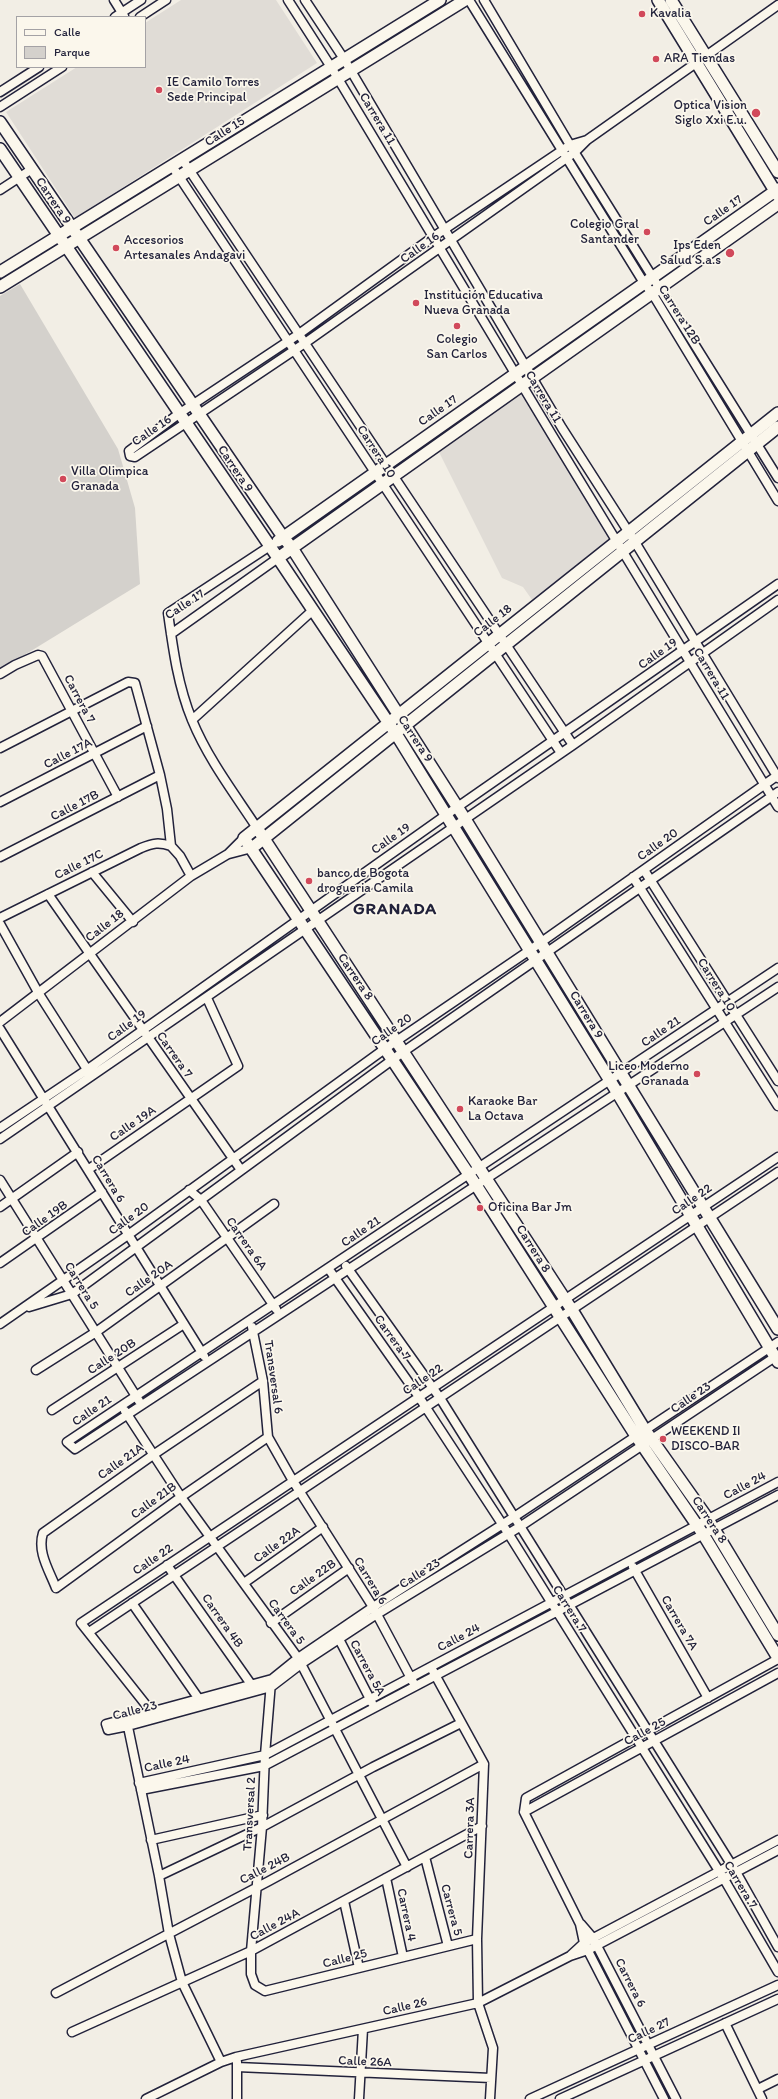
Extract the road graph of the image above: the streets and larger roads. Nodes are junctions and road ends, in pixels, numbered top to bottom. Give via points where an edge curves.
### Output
1 (114, 0) edge
2 (141, 0) edge
3 (166, 0) edge
4 (288, 0) edge
5 (305, 0) edge
6 (440, 0) edge
7 (465, 0) edge
8 (469, 0) edge
9 (484, 0) edge
10 (658, 0) edge
11 (671, 0) edge
12 (778, 5) edge
13 (121, 16) edge
14 (142, 16) edge
15 (706, 56) junction
16 (344, 59) junction
17 (696, 63) junction
18 (331, 67) junction
19 (37, 68) edge
20 (60, 68) edge
21 (351, 71) junction
22 (338, 78) junction
23 (0, 92) edge
24 (0, 107) edge
25 (0, 122) edge
26 (0, 149) edge
27 (572, 149) junction
28 (563, 150) junction
29 (567, 158) junction
30 (182, 159) junction
31 (172, 166) junction
32 (32, 169) junction
33 (190, 170) junction
34 (778, 172) edge
35 (179, 177) junction
36 (20, 178) junction
37 (0, 190) edge
38 (777, 192) edge
39 (778, 204) edge
40 (72, 227) junction
41 (445, 229) junction
42 (59, 235) junction
43 (433, 237) junction
44 (79, 238) junction
45 (452, 240) junction
46 (66, 246) junction
47 (440, 249) junction
48 (0, 272) edge
49 (648, 280) junction
50 (0, 287) edge
51 (656, 291) junction
52 (299, 334) junction
53 (288, 341) junction
54 (305, 344) junction
55 (295, 351) junction
56 (527, 366) junction
57 (514, 374) junction
58 (534, 377) junction
59 (521, 385) junction
60 (196, 409) junction
61 (778, 413) edge
62 (183, 418) junction
63 (778, 427) edge
64 (562, 428) junction
65 (552, 435) junction
66 (750, 443) junction
67 (386, 464) junction
68 (375, 472) junction
69 (394, 476) junction
70 (778, 478) edge
71 (383, 484) junction
72 (778, 501) edge
73 (628, 532) junction
74 (283, 537) junction
75 (617, 541) junction
76 (635, 542) junction
77 (270, 546) junction
78 (292, 548) junction
79 (623, 552) junction
80 (278, 558) junction
81 (778, 584) edge
82 (778, 600) edge
83 (312, 611) junction
84 (171, 634) junction
85 (499, 634) junction
86 (696, 642) junction
87 (488, 643) junction
88 (506, 645) junction
89 (683, 651) junction
90 (703, 653) junction
91 (495, 654) junction
92 (690, 662) junction
93 (0, 674) edge
94 (538, 692) junction
95 (525, 699) junction
96 (71, 712) junction
97 (399, 714) junction
98 (192, 720) junction
99 (388, 723) junction
100 (406, 725) junction
101 (147, 726) junction
102 (395, 733) junction
103 (565, 733) junction
104 (553, 741) junction
105 (573, 745) junction
106 (0, 748) edge
107 (561, 753) junction
108 (94, 754) junction
109 (160, 775) junction
110 (778, 776) edge
111 (764, 785) junction
112 (775, 794) edge
113 (118, 797) junction
114 (0, 802) edge
115 (457, 807) junction
116 (778, 807) edge
117 (446, 815) junction
118 (465, 819) junction
119 (454, 827) junction
120 (257, 828) junction
121 (244, 838) junction
122 (264, 838) junction
123 (171, 846) junction
124 (252, 848) junction
125 (228, 854) junction
126 (0, 857) edge
127 (644, 870) junction
128 (92, 872) junction
129 (192, 876) junction
130 (633, 877) junction
131 (651, 881) junction
132 (641, 888) junction
133 (48, 894) junction
134 (311, 910) junction
135 (0, 918) edge
136 (300, 918) junction
137 (318, 921) junction
138 (134, 922) junction
139 (0, 924) edge
140 (306, 928) junction
141 (540, 943) junction
142 (530, 950) junction
143 (546, 953) junction
144 (90, 955) junction
145 (536, 960) junction
146 (778, 968) edge
147 (778, 987) edge
148 (39, 994) junction
149 (210, 996) junction
150 (186, 998) junction
151 (727, 1002) junction
152 (192, 1008) junction
153 (716, 1009) junction
154 (736, 1014) junction
155 (0, 1022) edge
156 (724, 1022) junction
157 (0, 1029) edge
158 (142, 1030) junction
159 (148, 1038) junction
160 (396, 1042) junction
161 (386, 1048) junction
162 (403, 1052) junction
163 (394, 1060) junction
164 (90, 1072) junction
165 (620, 1073) junction
166 (609, 1081) junction
167 (778, 1081) edge
168 (628, 1085) junction
169 (618, 1092) junction
170 (43, 1098) junction
171 (191, 1100) junction
172 (47, 1106) junction
173 (778, 1106) edge
174 (0, 1128) edge
175 (2, 1137) edge
176 (78, 1152) junction
177 (778, 1157) edge
178 (233, 1158) junction
179 (89, 1169) junction
180 (241, 1170) junction
181 (474, 1171) junction
182 (778, 1172) edge
183 (486, 1179) junction
184 (0, 1180) edge
185 (476, 1185) junction
186 (189, 1190) junction
187 (102, 1192) junction
188 (12, 1199) junction
189 (201, 1200) junction
190 (274, 1204) dead end
191 (0, 1207) edge
192 (703, 1207) junction
193 (690, 1216) junction
194 (710, 1218) junction
195 (696, 1226) junction
196 (128, 1235) junction
197 (228, 1238) junction
198 (37, 1239) junction
199 (137, 1247) junction
200 (342, 1259) junction
201 (0, 1263) edge
202 (328, 1268) junction
203 (348, 1269) junction
204 (334, 1278) junction
205 (63, 1279) junction
206 (162, 1285) junction
207 (72, 1294) junction
208 (565, 1300) junction
209 (274, 1304) junction
210 (553, 1308) junction
211 (22, 1309) junction
212 (572, 1310) junction
213 (278, 1315) junction
214 (560, 1317) junction
215 (248, 1321) junction
216 (0, 1324) edge
217 (184, 1324) junction
218 (778, 1328) edge
219 (254, 1331) junction
220 (96, 1332) junction
221 (202, 1352) junction
222 (776, 1353) edge
223 (208, 1361) junction
224 (118, 1368) junction
225 (36, 1370) dead end
226 (263, 1381) junction
227 (433, 1388) junction
228 (136, 1396) junction
229 (419, 1397) junction
230 (440, 1398) junction
231 (142, 1405) junction
232 (122, 1406) junction
233 (425, 1407) junction
234 (52, 1410) dead end
235 (128, 1414) junction
236 (640, 1433) junction
237 (268, 1437) junction
238 (652, 1438) junction
239 (642, 1446) junction
240 (153, 1455) junction
241 (293, 1481) junction
242 (778, 1482) edge
243 (300, 1491) junction
244 (778, 1495) edge
245 (181, 1497) junction
246 (514, 1517) junction
247 (711, 1524) junction
248 (502, 1525) junction
249 (521, 1526) junction
250 (323, 1527) junction
251 (700, 1530) junction
252 (508, 1533) junction
253 (210, 1536) junction
254 (217, 1547) junction
255 (630, 1561) junction
256 (167, 1565) junction
257 (349, 1568) junction
258 (635, 1570) junction
259 (174, 1575) junction
260 (244, 1583) junction
261 (56, 1588) joint
262 (564, 1596) junction
263 (132, 1603) junction
264 (551, 1603) junction
265 (570, 1604) junction
266 (375, 1611) junction
267 (557, 1611) junction
268 (271, 1623) junction
269 (88, 1632) junction
270 (778, 1635) edge
271 (339, 1639) junction
272 (778, 1659) edge
273 (299, 1661) junction
274 (430, 1667) junction
275 (778, 1673) edge
276 (435, 1676) junction
277 (411, 1677) junction
278 (271, 1683) junction
279 (251, 1684) junction
280 (415, 1686) junction
281 (256, 1691) junction
282 (199, 1698) junction
283 (708, 1698) junction
284 (370, 1699) junction
285 (204, 1706) junction
286 (374, 1708) junction
287 (151, 1711) junction
288 (156, 1719) junction
289 (330, 1720) junction
290 (127, 1723) junction
291 (461, 1723) junction
292 (334, 1729) junction
293 (647, 1731) junction
294 (636, 1737) junction
295 (654, 1741) junction
296 (642, 1748) junction
297 (265, 1755) junction
298 (484, 1764) junction
299 (264, 1766) junction
300 (359, 1775) junction
301 (140, 1786) junction
302 (524, 1812) junction
303 (262, 1815) junction
304 (382, 1820) junction
305 (482, 1826) junction
306 (262, 1827) junction
307 (151, 1840) junction
308 (778, 1840) edge
309 (778, 1850) edge
310 (425, 1857) junction
311 (731, 1865) junction
312 (407, 1867) junction
313 (718, 1871) junction
314 (736, 1872) junction
315 (160, 1876) junction
316 (386, 1878) junction
317 (724, 1879) junction
318 (257, 1886) junction
319 (344, 1901) junction
320 (580, 1924) junction
321 (169, 1934) junction
322 (477, 1939) junction
323 (595, 1942) junction
324 (448, 1946) junction
325 (586, 1946) junction
326 (778, 1948) edge
327 (251, 1951) junction
328 (403, 1957) junction
329 (359, 1968) junction
330 (778, 1972) edge
331 (182, 1982) junction
332 (778, 1985) edge
333 (56, 1993) dead end
334 (778, 1999) edge
335 (478, 2003) junction
336 (725, 2024) junction
337 (363, 2029) junction
338 (72, 2032) dead end
339 (648, 2045) junction
340 (638, 2049) junction
341 (654, 2056) junction
342 (236, 2057) junction
343 (644, 2060) junction
344 (220, 2062) junction
345 (237, 2067) junction
346 (361, 2074) junction
347 (491, 2078) junction
348 (778, 2079) edge
349 (758, 2089) junction
350 (146, 2099) edge
351 (237, 2099) edge
352 (359, 2099) edge
353 (490, 2099) edge
354 (530, 2099) edge
355 (560, 2099) edge
356 (664, 2099) edge
357 (676, 2099) edge
358 (762, 2099) edge

1 - 13 street
2 - 13 street
3 - 14 street
4 - 18 street, Carrera 11
5 - 16 street, Carrera 11
6 - 16 street, Calle 15
7 - 21 street, Calle 15
8 - 28 street, Carrera 12B
9 - 27 street, Carrera 12B
10 - 17 street
11 - 15 street
12 - 15 street, Calle 16
15 - 17 street, Calle 16
15 - 34 street
16 - 18 street, Calle 15
16 - 21 street, Carrera 11
17 - 27 street, Calle 16
17 - 38 street
18 - 22 street, Carrera 11
18 - 30 street, Calle 15
19 - 23 street
20 - 24 street
21 - 22 street, Calle 15
21 - 41 street, Carrera 11
22 - 33 street, Calle 15
22 - 43 street, Carrera 11
25 - 32 street, Carrera 9
26 - 36 street, Carrera 9
27 - 28 street, Calle 16
27 - 29 street, Calle 16
27 - 49 street, Carrera 12B
28 - 29 street, Carrera 12B
28 - 41 street, Calle 16
29 - 45 street, Calle 16
29 - 49 street, Carrera 12B
30 - 31 street, Calle 15
30 - 33 street, Carrera 10
31 - 35 street, Carrera 10
31 - 40 street, Calle 15
32 - 36 street
32 - 40 street, Carrera 9
33 - 35 street, Calle 15
33 - 52 street, Carrera 10
35 - 44 street, Calle 15
35 - 53 street, Carrera 10
36 - 37 street
36 - 42 street, Carrera 9
38 - 49 street, Calle 17
39 - 51 street, Calle 17
40 - 42 street, Calle 15
40 - 44 street, Carrera 9
41 - 43 street, Calle 16
41 - 45 street, Carrera 11
42 - 46 street, Carrera 9
42 - 48 street, Calle 15
43 - 47 street, Carrera 11
43 - 52 street, Calle 16
44 - 46 street, Calle 15
44 - 60 street, Carrera 9
45 - 47 street, Calle 16
45 - 56 street, Carrera 11
46 - 50 street, Calle 15
46 - 62 street, Carrera 9
47 - 54 street, Calle 16
47 - 57 street, Carrera 11
49 - 51 street, Carrera 12B
49 - 56 street, Calle 17
51 - 58 street, Calle 17
51 - 66 street, Carrera 12B
52 - 53 street, Calle 16
52 - 54 street, Carrera 10
53 - 55 street, Carrera 10
53 - 60 street, Calle 16
54 - 55 street, Calle 16
54 - 67 street, Carrera 10
55 - 60 street, Calle 16
55 - 68 street, Carrera 10
56 - 57 street, Calle 17
56 - 58 street, Carrera 11
57 - 59 street, Carrera 11
57 - 67 street, Calle 17
58 - 59 street, Calle 17
58 - 64 street, Carrera 11
59 - 65 street, Carrera 11
59 - 69 street, Calle 17
60 - 62 street, Calle 16
60 - 74 street, Carrera 9
61 - 66 street, Calle 18
62 - 62 street, Calle 16 via 129,451 130,456 135,457
62 - 77 street, Carrera 9
63 - 66 street, Calle 18
64 - 65 street
64 - 73 street, Carrera 11
65 - 75 street, Carrera 11
66 - 70 street, Carrera 12B
66 - 72 street, Carrera 12B
66 - 73 street, Calle 18
66 - 76 street, Calle 18
67 - 68 street, Calle 17
67 - 69 street, Carrera 10
68 - 71 street, Carrera 10
68 - 74 street, Calle 17
69 - 71 street, Calle 17
69 - 85 street, Carrera 10
71 - 78 street, Calle 17
71 - 87 street, Carrera 10
73 - 75 street, Calle 18
73 - 76 street, Carrera 11
74 - 77 street, Calle 17
74 - 78 street, Carrera 9
75 - 79 street, Carrera 11
75 - 85 street, Calle 18
76 - 79 street, Calle 18
76 - 86 street, Carrera 11
77 - 80 street, Carrera 9
77 - 84 street, Calle 17 via 168,613
78 - 80 street, Calle 17
78 - 97 street, Carrera 9
79 - 88 street, Calle 18
79 - 89 street, Carrera 11
80 - 83 street, Carrera 9
80 - 84 street, Calle 17
81 - 86 street, Calle 19
82 - 90 street, Calle 19
83 - 98 street
83 - 99 street, Carrera 9
84 - 98 street via 177,672
85 - 87 street, Calle 18
85 - 88 street, Carrera 10
86 - 89 street, Calle 19
86 - 90 street, Carrera 11
87 - 91 street, Carrera 10
87 - 97 street, Calle 18
88 - 91 street, Calle 18
88 - 94 street, Carrera 10
89 - 92 street, Carrera 11
89 - 103 street, Calle 19
90 - 92 street, Calle 19
90 - 110 street, Carrera 11
91 - 95 street, Carrera 10
91 - 100 street, Calle 18
92 - 105 street, Calle 19
92 - 111 street, Carrera 11
93 - 96 street, Carrera 7 via 41,654
94 - 95 street
94 - 103 street, Carrera 10
95 - 104 street, Carrera 10
96 - 101 street via 128,682 136,683
96 - 106 street
96 - 108 street, Carrera 7
97 - 99 street, Calle 18
97 - 100 street, Carrera 9
98 - 120 street via 209,755
99 - 102 street, Carrera 9
99 - 120 street, Calle 18
100 - 102 street, Calle 18
100 - 115 street, Carrera 9
101 - 108 street, Calle 17A
101 - 109 street
102 - 117 street, Carrera 9
102 - 122 street, Calle 18
103 - 104 street, Calle 19
103 - 105 street, Carrera 10
104 - 107 street, Carrera 10
104 - 115 street, Calle 19
105 - 107 street, Calle 19
107 - 118 street, Calle 19
108 - 113 street, Carrera 7
108 - 114 street, Calle 17A
109 - 113 street, Calle 17B
109 - 123 street
110 - 111 street, Calle 20
111 - 112 street, Carrera 11
111 - 127 street, Calle 20
112 - 116 street, Carrera 11
112 - 131 street, Calle 20
113 - 126 street, Calle 17B
115 - 117 street, Calle 19
115 - 118 street, Carrera 9
117 - 119 street, Carrera 9
117 - 134 street, Calle 19
118 - 119 street, Calle 19
118 - 141 street, Carrera 9
119 - 137 street, Calle 19
119 - 142 street, Carrera 9
120 - 121 street, Calle 18
120 - 122 street, Carrera 8
121 - 124 street, Carrera 8
121 - 125 street, Calle 18
122 - 124 street, Calle 18
122 - 134 street, Carrera 8
123 - 128 street, Calle 17C via 153,843
123 - 129 street
124 - 125 street, Calle 18
124 - 136 street, Carrera 8
125 - 129 street, Calle 18
127 - 130 street, Calle 20
127 - 131 street, Carrera 10
128 - 133 street, Calle 17C
128 - 138 street
129 - 138 street, Calle 18
130 - 132 street, Carrera 10
130 - 141 street, Calle 20
131 - 132 street, Calle 20
131 - 151 street, Carrera 10
132 - 143 street, Calle 20
132 - 153 street, Carrera 10
133 - 135 street, Calle 17C
133 - 144 street, Carrera 7
134 - 136 street, Calle 19
134 - 137 street, Carrera 8
136 - 140 street, Carrera 8
136 - 150 street, Calle 19
137 - 140 street, Calle 19
137 - 160 street, Carrera 8
138 - 144 street, Calle 18
139 - 148 street
140 - 149 street, Calle 19
140 - 161 street, Carrera 8
141 - 142 street, Calle 20
141 - 143 street, Carrera 9
142 - 145 street, Carrera 9
142 - 160 street, Calle 20
143 - 145 street, Calle 20
143 - 165 street, Carrera 9
144 - 148 street, Calle 18
144 - 158 street, Carrera 7
145 - 162 street, Calle 20
145 - 166 street, Carrera 9
146 - 151 street, Calle 21
147 - 154 street, Calle 21
148 - 155 street, Calle 18
148 - 164 street
149 - 152 street, Calle 19
149 - 171 street, Calle 19A via 238,1066
150 - 152 street
150 - 158 street, Calle 19
151 - 153 street, Calle 21
151 - 154 street, Carrera 10
152 - 159 street, Calle 19
153 - 156 street, Carrera 10
153 - 165 street, Calle 21
154 - 156 street, Calle 21
154 - 167 street, Carrera 10
156 - 168 street, Calle 21
156 - 173 street, Carrera 10
157 - 170 street, Carrera 6
158 - 159 street, Carrera 7
158 - 164 street, Calle 19
159 - 164 street, Calle 19
159 - 171 street, Carrera 7
160 - 161 street, Calle 20
160 - 162 street, Carrera 8
161 - 163 street, Carrera 8
161 - 178 street, Calle 20
162 - 163 street, Calle 20
162 - 181 street, Carrera 8
163 - 180 street, Calle 20
163 - 181 street, Carrera 8
164 - 170 street, Calle 19
164 - 172 street, Calle 19
165 - 166 street, Calle 21
165 - 168 street, Carrera 9
166 - 169 street, Carrera 9
166 - 181 street, Calle 21
168 - 169 street, Calle 21
168 - 192 street, Carrera 9
169 - 183 street, Calle 21
169 - 193 street, Carrera 9
170 - 172 street, Carrera 6
170 - 174 street, Calle 19
171 - 178 street, Carrera 7
171 - 179 street, Calle 19A
172 - 175 street, Calle 19
172 - 176 street, Carrera 6
174 - 175 street
176 - 179 street, Carrera 6
176 - 188 street
177 - 192 street, Calle 22
178 - 180 street, Carrera 7
178 - 186 street, Calle 20
179 - 187 street, Carrera 6
180 - 189 street, Calle 20
181 - 183 street, Carrera 8
181 - 185 street, Carrera 8
181 - 200 street, Calle 21
182 - 194 street, Calle 22
183 - 185 street, Calle 21
183 - 208 street, Carrera 8
184 - 188 street, Carrera 5
185 - 203 street, Calle 21
185 - 210 street, Carrera 8
186 - 189 street, Carrera 6A
186 - 196 street, Calle 20
187 - 196 street, Carrera 6
187 - 198 street, Calle 19B
188 - 191 street
188 - 198 street, Carrera 5
189 - 197 street, Carrera 6A
189 - 199 street, Calle 20
190 - 197 street, Calle 20A
192 - 193 street, Calle 22
192 - 194 street, Carrera 9
193 - 195 street, Carrera 9
193 - 208 street, Calle 22
194 - 195 street, Calle 22
194 - 218 street, Carrera 9
195 - 212 street, Calle 22
195 - 222 street, Carrera 9
196 - 199 street, Carrera 6
196 - 205 street, Calle 20
197 - 206 street, Calle 20A
197 - 209 street, Carrera 6A
198 - 201 street, Calle 19B
198 - 205 street, Carrera 5
199 - 206 street, Carrera 6
199 - 207 street, Calle 20
200 - 202 street, Calle 21
200 - 203 street, Carrera 7
202 - 204 street, Carrera 7
202 - 209 street, Calle 21
203 - 204 street, Calle 21
203 - 227 street, Carrera 7
204 - 213 street, Calle 21
204 - 229 street, Carrera 7
205 - 207 street, Carrera 5
205 - 211 street, Calle 20
206 - 217 street, Carrera 6
206 - 220 street, Calle 20A
207 - 211 street, Calle 20
207 - 220 street, Carrera 5
208 - 210 street, Calle 22
208 - 212 street, Carrera 8
209 - 213 street, Carrera 6A
209 - 215 street, Calle 21
210 - 214 street, Carrera 8
210 - 227 street, Calle 22
211 - 216 street, Calle 20
212 - 214 street, Calle 22
212 - 236 street, Carrera 8
213 - 219 street, Calle 21
214 - 230 street, Calle 22
214 - 236 street, Carrera 8
215 - 219 street, Transversal 6
215 - 221 street, Calle 21
217 - 221 street, Carrera 6
217 - 224 street, Calle 20B
219 - 223 street, Calle 21
219 - 226 street, Transversal 6
220 - 224 street, Carrera 5
220 - 225 street, Calle 20A
221 - 223 street, Carrera 6
221 - 228 street, Calle 21
222 - 236 street, Calle 23
222 - 238 street, Calle 23
223 - 231 street, Calle 21
224 - 228 street, Carrera 5
224 - 234 street, Calle 20B
226 - 237 street, Transversal 6
226 - 240 street, Calle 21A
227 - 229 street, Calle 22
227 - 230 street, Carrera 7
228 - 231 street, Carrera 5
228 - 232 street, Calle 21
229 - 233 street, Carrera 7
229 - 241 street, Calle 22
230 - 233 street, Calle 22
230 - 246 street, Carrera 7
231 - 235 street, Calle 21
232 - 235 street, Carrera 5
232 - 235 street, Calle 21 via 67,1442 75,1449
233 - 243 street, Calle 22
233 - 248 street, Carrera 7
235 - 240 street, Carrera 5
236 - 238 street, Carrera 8
236 - 239 street, Carrera 8
236 - 246 street, Calle 23
237 - 241 street, Carrera 6
237 - 245 street, Calle 21B
238 - 239 street, Calle 23
238 - 247 street, Carrera 8
239 - 249 street, Calle 23
239 - 251 street, Carrera 8
240 - 245 street, Carrera 5
240 - 261 street, Calle 21A via 43,1533 40,1542 42,1553
241 - 243 street, Carrera 6
241 - 253 street, Calle 22
242 - 247 street, Calle 24
243 - 250 street, Carrera 6
243 - 254 street, Calle 22
244 - 247 street, Calle 24
245 - 253 street, Carrera 5
245 - 261 street, Calle 21B
246 - 248 street, Calle 23
246 - 249 street, Carrera 7
247 - 251 street, Calle 24
247 - 270 street, Carrera 8
248 - 252 street, Carrera 7
248 - 266 street, Calle 23
249 - 252 street, Calle 23
249 - 262 street, Carrera 7
250 - 257 street, Carrera 6
250 - 260 street, Calle 22A
251 - 255 street, Calle 24
251 - 258 street, Calle 24
251 - 272 street, Carrera 8
252 - 264 street, Carrera 7
252 - 266 street, Calle 23
253 - 254 street, Carrera 5
253 - 256 street, Calle 22
254 - 259 street, Calle 22
254 - 260 street, Carrera 5
255 - 258 street, Carrera 7A
255 - 262 street, Calle 24
256 - 259 street, Carrera 4B
256 - 269 street, Calle 22 via 81,1623
257 - 266 street, Carrera 6
257 - 268 street, Calle 22B
258 - 265 street, Calle 24
258 - 283 street, Carrera 7A
259 - 263 street, Calle 22
259 - 279 street, Carrera 4B
260 - 268 street, Carrera 5
262 - 264 street, Calle 24
262 - 265 street, Carrera 7
263 - 269 street, Calle 22
263 - 282 street
264 - 267 street, Carrera 7
264 - 274 street, Calle 24
265 - 267 street, Calle 24
265 - 293 street, Carrera 7
266 - 271 street, Calle 23
266 - 273 street, Calle 23
266 - 277 street, Carrera 6
267 - 276 street, Calle 24
267 - 294 street, Carrera 7
268 - 273 street, Carrera 5
269 - 287 street
271 - 273 street, Calle 23
271 - 284 street, Carrera 5A
272 - 283 street, Calle 25
273 - 278 street, Calle 23
273 - 289 street, Carrera 5
274 - 276 street
274 - 277 street, Calle 24
275 - 295 street, Calle 25
276 - 280 street, Calle 24
276 - 291 street
277 - 280 street, Carrera 6
277 - 284 street, Calle 24
278 - 279 street, Calle 23
278 - 281 street, Calle 23
278 - 297 street, Transversal 2
279 - 281 street, Carrera 4B
279 - 282 street, Calle 23
280 - 286 street, Calle 24
281 - 285 street, Calle 23
282 - 285 street
282 - 287 street, Calle 23
283 - 293 street, Calle 25
284 - 286 street, Carrera 5A
284 - 289 street, Calle 24
285 - 288 street, Calle 23
286 - 292 street, Calle 24
287 - 288 street
287 - 290 street, Calle 23
288 - 290 street, Calle 23
289 - 292 street, Carrera 5
289 - 297 street, Calle 24
290 - 301 street
291 - 298 street
291 - 300 street
292 - 299 street, Calle 24
292 - 300 street, Carrera 5
293 - 294 street, Calle 25
293 - 295 street, Carrera 7
294 - 296 street, Carrera 7
294 - 302 street, Calle 25 via 526,1798
295 - 296 street, Calle 25
295 - 311 street, Carrera 7
296 - 302 street, Calle 25
296 - 313 street, Carrera 7
297 - 299 street, Transversal 2
297 - 301 street, Calle 24
298 - 304 street, Calle 24B
298 - 305 street, Carrera 3A
299 - 301 street, Calle 24
299 - 303 street, Transversal 2
300 - 304 street, Carrera 5
300 - 306 street
301 - 307 street
302 - 320 street, Carrera 6
303 - 306 street, Transversal 2
303 - 307 street
304 - 312 street, Carrera 5
304 - 318 street, Calle 24B
305 - 310 street, Calle 24A
305 - 322 street, Carrera 3A
306 - 315 street
306 - 318 street, Transversal 2
307 - 315 street
308 - 311 street, Calle 26
309 - 314 street, Calle 26
310 - 312 street, Calle 24A
310 - 324 street, Carrera 5
311 - 313 street, Calle 26
311 - 314 street, Carrera 7
312 - 316 street, Calle 24A
313 - 317 street, Carrera 7
313 - 323 street, Calle 26
314 - 317 street, Calle 26
314 - 326 street, Carrera 7
315 - 321 street
316 - 319 street, Calle 24A
316 - 328 street, Carrera 4
317 - 323 street, Calle 26
317 - 330 street, Carrera 7
318 - 321 street, Calle 24B
318 - 327 street, Transversal 2
319 - 327 street, Calle 24A
319 - 329 street
320 - 323 street, Carrera 6
320 - 325 street, Carrera 6
321 - 331 street
321 - 333 street, Calle 24B
322 - 324 street, Calle 25
322 - 335 street, Carrera 3A
323 - 325 street, Calle 26
323 - 339 street, Carrera 6
324 - 328 street, Calle 25
325 - 335 street, Calle 26
325 - 340 street, Carrera 6
327 - 329 street, Calle 25 via 252,1980 265,1991
327 - 331 street, Calle 24A
328 - 329 street, Calle 25
331 - 338 street, Calle 24A
331 - 344 street
332 - 339 street, Calle 27
334 - 336 street, Calle 27
335 - 337 street, Calle 26
335 - 347 street, Carrera 3A via 492,2048
336 - 341 street, Calle 27
336 - 349 street
337 - 342 street, Calle 26
337 - 346 street
339 - 340 street, Calle 27
339 - 341 street, Carrera 6
340 - 343 street, Carrera 6
340 - 354 street, Calle 27
341 - 343 street, Calle 27
341 - 357 street, Carrera 6
342 - 344 street, Calle 26
342 - 345 street
343 - 355 street, Calle 27
343 - 356 street, Carrera 6
344 - 350 street, Calle 26
345 - 346 street, Calle 26A
345 - 351 street
346 - 347 street, Calle 26A
346 - 352 street
347 - 353 street, Carrera 3A
348 - 349 street
349 - 358 street

